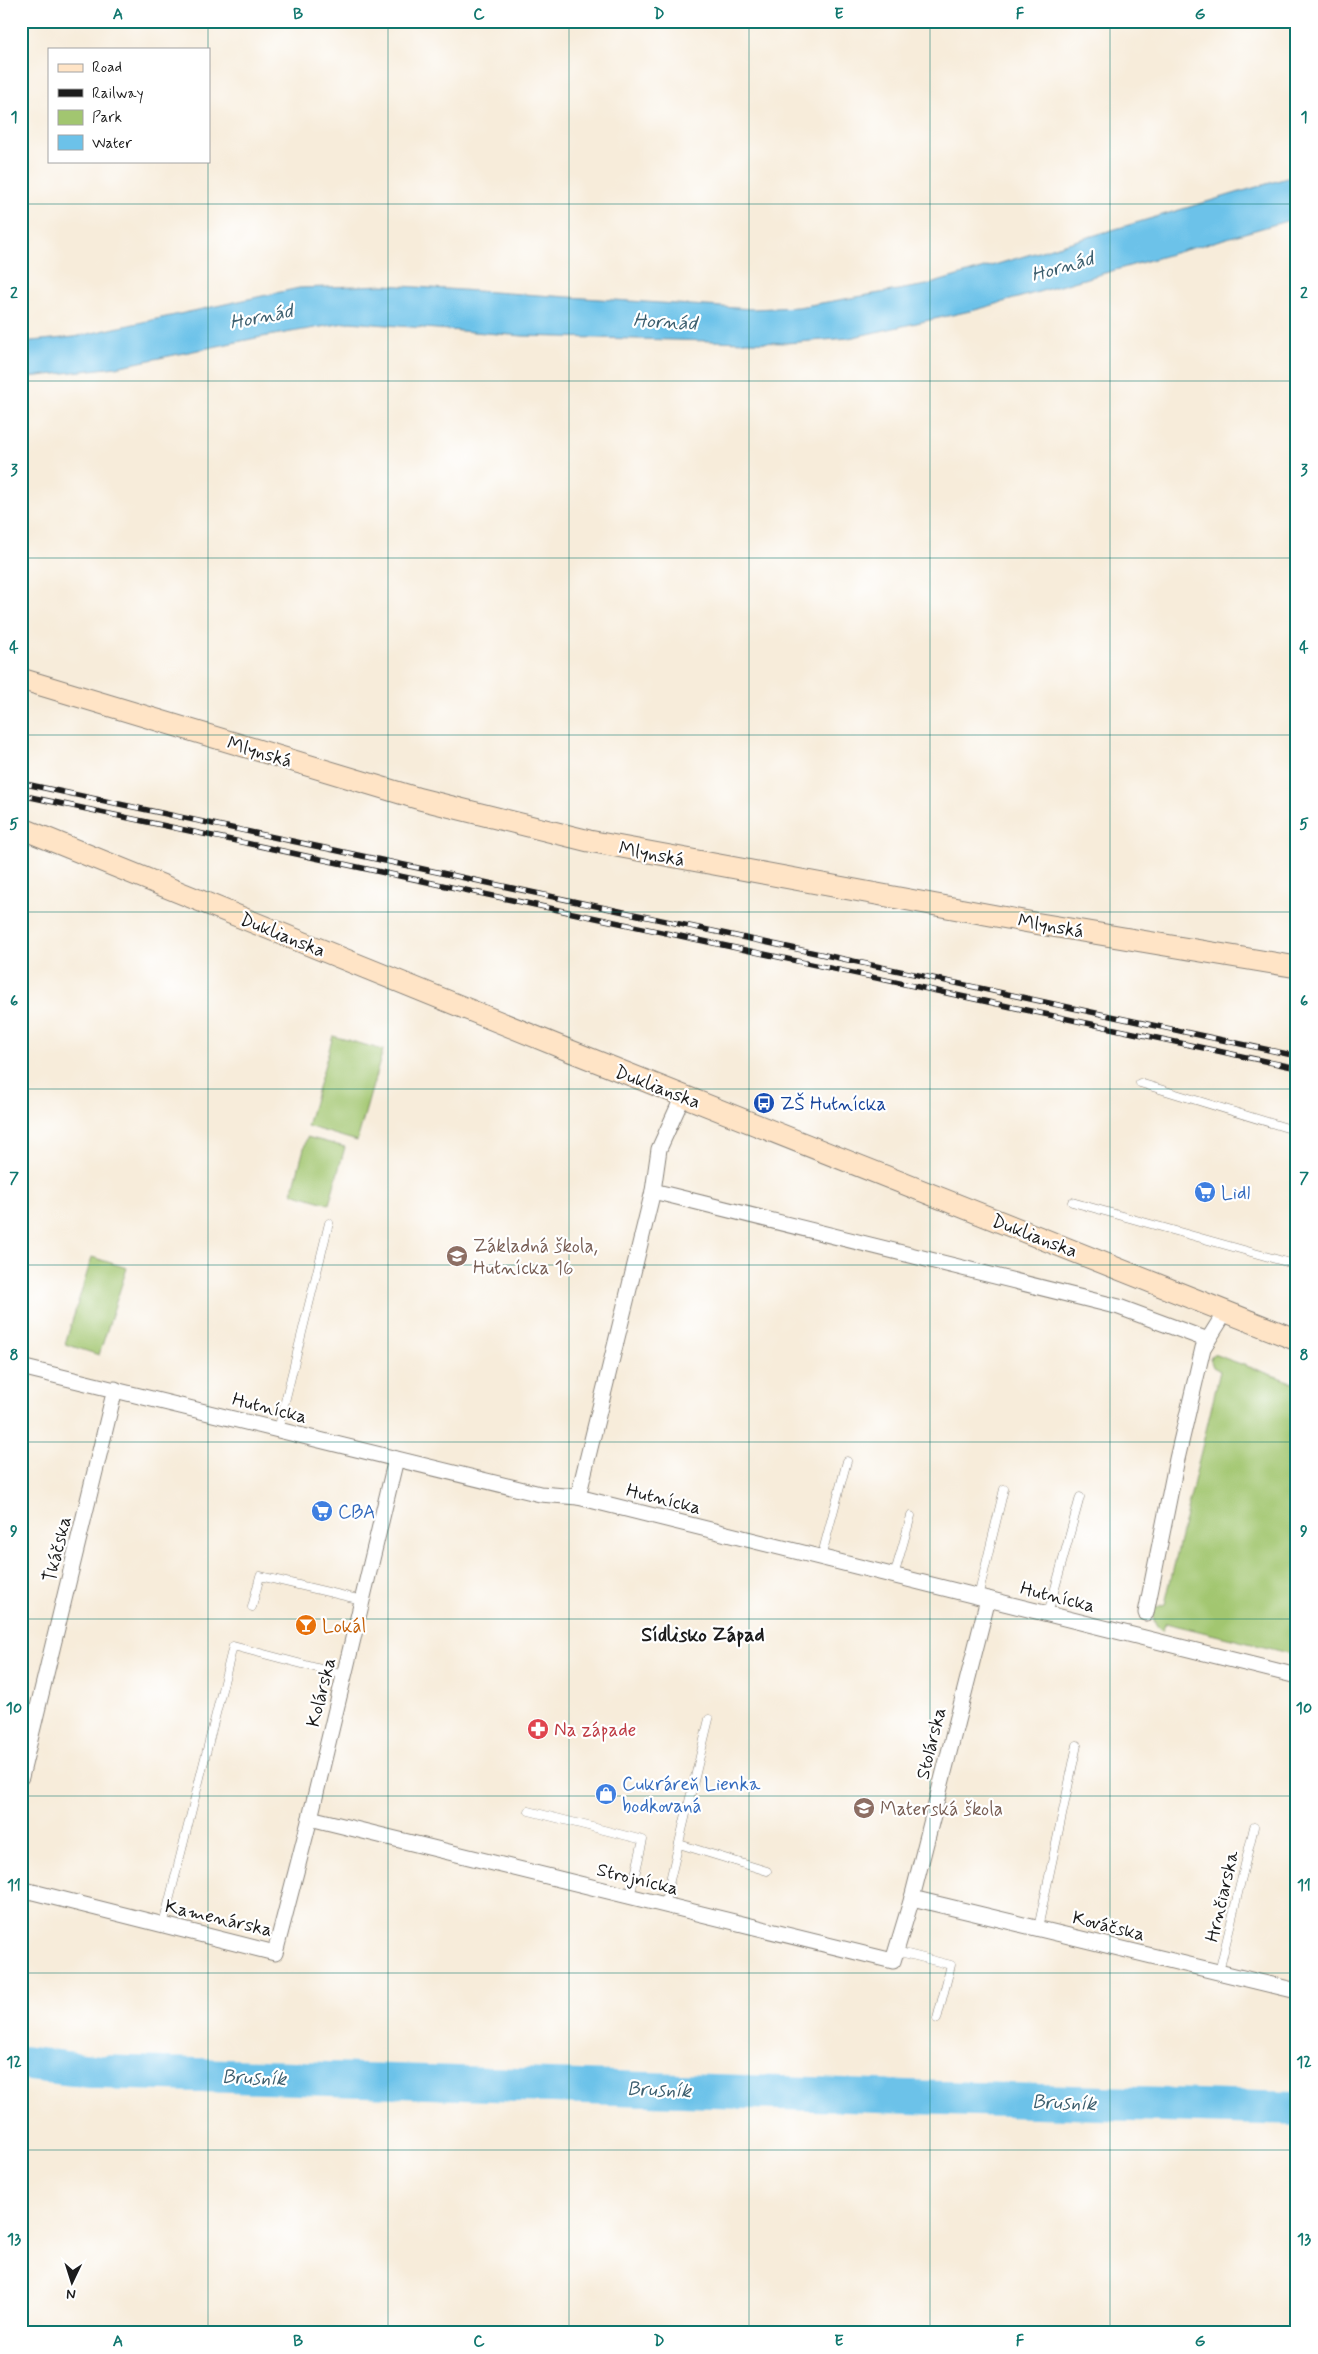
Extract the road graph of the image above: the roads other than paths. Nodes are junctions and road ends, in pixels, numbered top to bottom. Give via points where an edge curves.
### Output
1 (21, 679) edge
2 (21, 828) edge
3 (1297, 967) edge
4 (1140, 1083) dead end
5 (683, 1096) junction
6 (1297, 1131) edge
7 (652, 1192) junction
8 (1072, 1202) dead end
9 (329, 1223) dead end
10 (1297, 1265) edge
11 (1226, 1311) junction
12 (1208, 1340) junction
13 (1297, 1340) edge
14 (21, 1367) edge
15 (115, 1389) junction
16 (278, 1430) junction
17 (396, 1459) junction
18 (847, 1460) dead end
19 (1004, 1489) dead end
20 (1080, 1497) dead end
21 (578, 1498) junction
22 (911, 1516) dead end
23 (821, 1558) junction
24 (894, 1576) junction
25 (983, 1598) junction
26 (362, 1600) junction
27 (252, 1607) dead end
28 (1048, 1614) junction
29 (1146, 1614) dead end
30 (344, 1675) junction
31 (1297, 1676) edge
32 (708, 1719) dead end
33 (1077, 1746) dead end
34 (21, 1776) edge
35 (529, 1811) dead end
36 (310, 1818) junction
37 (1254, 1827) dead end
38 (678, 1844) junction
39 (767, 1872) dead end
40 (21, 1889) edge
41 (630, 1897) junction
42 (912, 1898) junction
43 (664, 1905) junction
44 (162, 1925) junction
45 (1038, 1928) junction
46 (896, 1951) junction
47 (1219, 1972) junction
48 (1297, 1991) edge
49 (937, 2018) dead end

1 - 3 main road, Mlynská via 420,799 590,841 1034,923
2 - 5 main road, Duklianska
4 - 6 lane
5 - 7 street via 659,1149
5 - 11 main road, Duklianska
7 - 12 street via 1119,1307
7 - 21 street
8 - 10 lane
9 - 16 lane
11 - 12 street
11 - 13 main road, Duklianska
12 - 29 street via 1203,1348 1177,1459
14 - 15 street, Hutnícka
15 - 16 street, Hutnícka
15 - 34 street, Tkáčska
16 - 17 street, Hutnícka
17 - 21 street, Hutnícka via 540,1494
17 - 26 street, Kolárska
18 - 23 lane
19 - 25 lane
20 - 28 lane
21 - 23 street, Hutnícka
22 - 24 lane
23 - 24 street, Hutnícka
24 - 25 street, Hutnícka
25 - 28 street, Hutnícka
25 - 42 street, Stolárska
26 - 27 lane via 260,1576
26 - 30 street, Kolárska
28 - 31 street, Hutnícka
30 - 36 street, Kolárska
30 - 44 lane via 233,1646
32 - 38 lane
33 - 45 lane
35 - 41 lane via 643,1840
36 - 41 street, Strojnícka
36 - 44 street, Kamenárska via 275,1953
37 - 47 lane, Hrnčiarska
38 - 39 lane
38 - 43 lane
40 - 44 street, Kamenárska
41 - 43 street, Strojnícka
42 - 45 street, Kováčska
42 - 46 street
43 - 46 street, Strojnícka via 893,1961
45 - 47 street, Kováčska
46 - 49 lane via 951,1965
47 - 48 street, Kováčska

